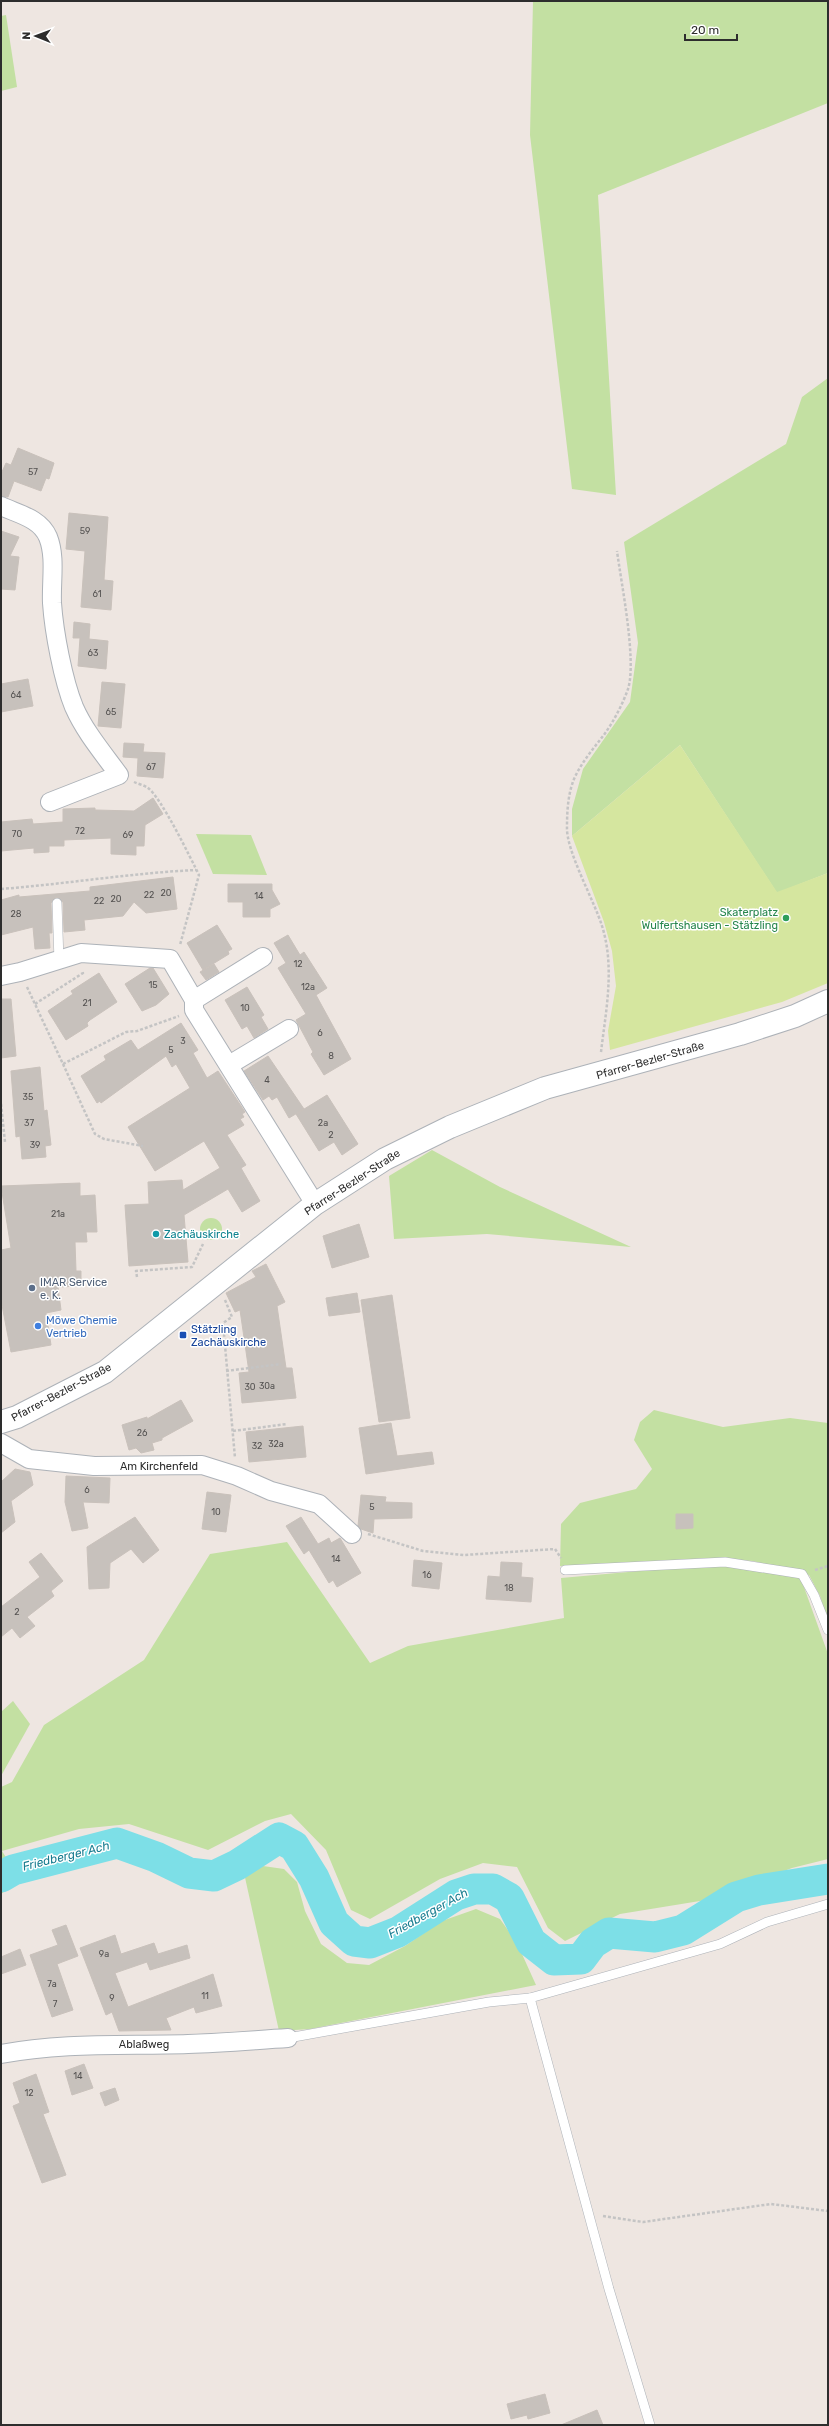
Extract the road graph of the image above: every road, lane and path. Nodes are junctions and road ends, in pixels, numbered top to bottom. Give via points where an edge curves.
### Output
1 (1, 506) edge
2 (617, 551) dead end
3 (118, 775) junction
4 (50, 802) dead end
5 (196, 870) junction
6 (1, 889) edge
7 (57, 903) dead end
8 (263, 957) dead end
9 (66, 958) junction
10 (170, 959) junction
11 (20, 972) junction
12 (1, 976) edge
13 (828, 1002) edge
14 (35, 1004) junction
15 (194, 1005) junction
16 (289, 1029) dead end
17 (63, 1064) junction
18 (229, 1065) junction
19 (599, 1075) junction
20 (1, 1104) edge
21 (5, 1142) dead end
22 (143, 1146) dead end
23 (315, 1204) junction
24 (203, 1244) dead end
25 (137, 1277) dead end
26 (224, 1299) dead end
27 (281, 1364) dead end
28 (226, 1371) junction
29 (1, 1422) edge
30 (287, 1424) dead end
31 (233, 1431) junction
32 (1, 1443) edge
33 (237, 1476) junction
34 (350, 1533) joint
35 (568, 1570) joint
36 (828, 1630) edge
37 (828, 1904) edge
38 (530, 1998) junction
39 (288, 2038) joint
40 (1, 2054) edge
41 (828, 2211) edge
42 (588, 2213) junction
43 (650, 2425) edge

1 - 3 street via 38,522 48,537 52,556 52,603 57,641 74,706 86,730
2 - 19 path via 630,656 628,687 607,731 588,754 574,779 567,823 571,847 602,926 607,950 610,980
3 - 4 street
3 - 5 path via 149,788 175,828
5 - 6 path
5 - 10 path via 198,875 180,944
7 - 9 lane
8 - 15 street
9 - 10 street via 80,953
9 - 11 street
9 - 14 path via 83,973
10 - 15 street
11 - 12 street
11 - 14 path
13 - 19 street, Pfarrer-Bezler-Straße via 795,1016
14 - 17 path
15 - 17 path via 137,1031 126,1032
15 - 18 street
16 - 18 street
17 - 22 path via 95,1134 104,1139
18 - 23 street
19 - 23 street, Pfarrer-Bezler-Straße via 545,1088 450,1126 385,1158
20 - 21 path
23 - 29 street, Pfarrer-Bezler-Straße via 105,1372
24 - 25 path via 192,1267 136,1271
26 - 28 path via 232,1317 223,1323
27 - 28 path
28 - 31 path
30 - 31 path
31 - 33 path
32 - 33 street, Am Kirchenfeld via 29,1460 94,1466 202,1465
33 - 34 street, Am Kirchenfeld via 271,1491 319,1504
34 - 35 path via 354,1530 423,1551 464,1555 555,1549
35 - 36 lane via 725,1562 802,1574 814,1595
37 - 38 lane via 767,1922 720,1944
38 - 39 lane via 489,2002
38 - 42 lane
39 - 40 street, Ablaßweg via 189,2044 79,2045 33,2048
41 - 42 path via 772,2204 643,2222
42 - 43 lane

